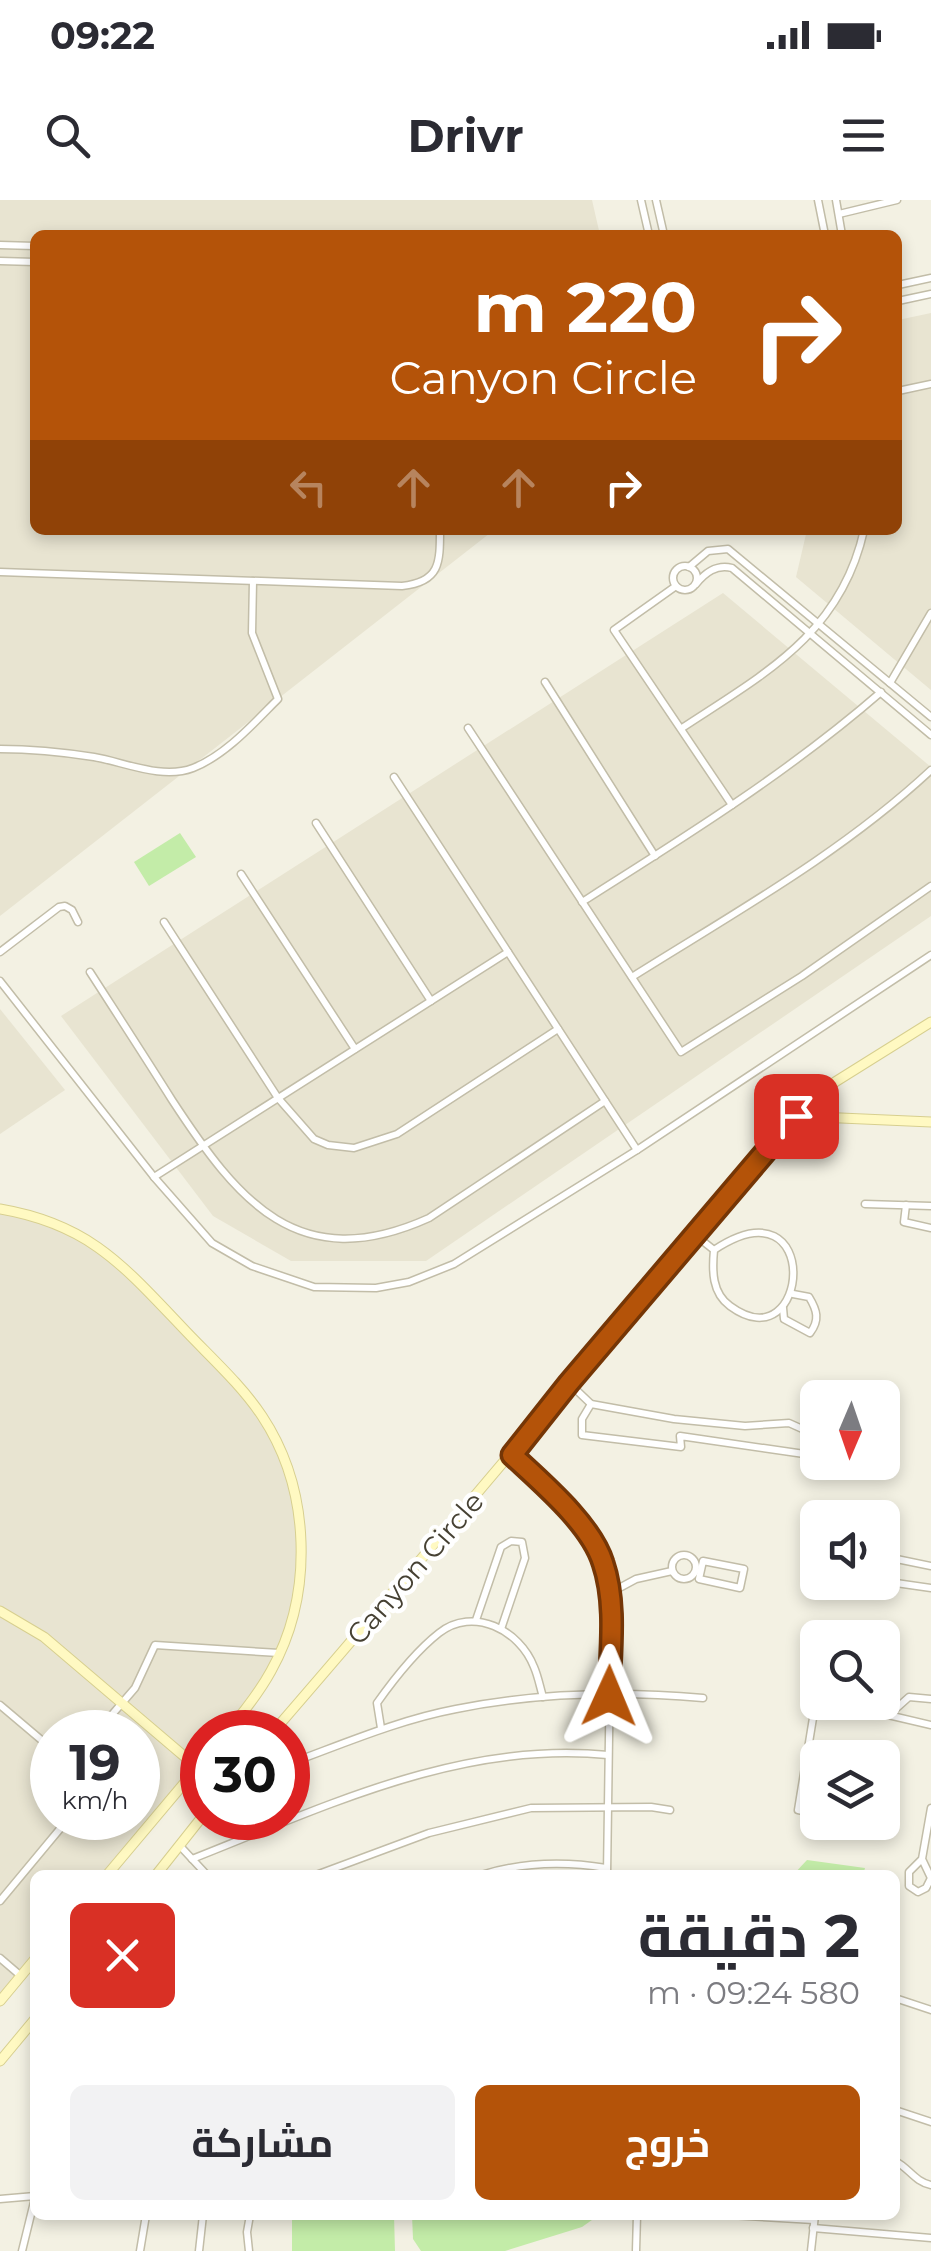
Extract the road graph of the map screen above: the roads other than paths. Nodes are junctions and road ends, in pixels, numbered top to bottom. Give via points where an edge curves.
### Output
1 (640, 200) edge
2 (656, 200) edge
3 (818, 200) edge
4 (836, 200) edge
5 (897, 200) edge
6 (839, 214) junction
7 (647, 230) edge
8 (663, 230) edge
9 (824, 230) edge
10 (841, 230) edge
11 (0, 245) edge
12 (30, 246) edge
13 (0, 261) edge
14 (30, 262) edge
15 (931, 278) edge
16 (902, 284) edge
17 (931, 294) edge
18 (902, 300) edge
19 (931, 384) edge
20 (902, 391) edge
21 (440, 535) edge
22 (862, 535) edge
23 (688, 567) junction
24 (0, 572) edge
25 (253, 581) junction
26 (696, 584) junction
27 (676, 586) junction
28 (931, 612) edge
29 (818, 624) junction
30 (811, 636) junction
31 (545, 682) dead end
32 (890, 683) junction
33 (881, 692) junction
34 (931, 716) edge
35 (468, 728) dead end
36 (682, 728) junction
37 (931, 734) edge
38 (0, 749) edge
39 (931, 770) edge
40 (394, 777) dead end
41 (732, 805) junction
42 (316, 823) dead end
43 (656, 856) junction
44 (241, 874) dead end
45 (931, 886) edge
46 (582, 902) junction
47 (78, 922) dead end
48 (164, 922) dead end
49 (0, 952) edge
50 (508, 952) junction
51 (931, 954) edge
52 (90, 972) dead end
53 (632, 977) junction
54 (0, 981) edge
55 (431, 1001) junction
56 (931, 1022) edge
57 (558, 1029) junction
58 (354, 1050) junction
59 (278, 1098) junction
60 (606, 1101) junction
61 (796, 1116) junction
62 (931, 1122) edge
63 (202, 1146) junction
64 (637, 1150) junction
65 (154, 1177) junction
66 (866, 1204) dead end
67 (906, 1206) junction
68 (931, 1206) edge
69 (0, 1209) edge
70 (930, 1225) edge
71 (695, 1235) junction
72 (714, 1250) junction
73 (793, 1294) junction
74 (783, 1308) junction
75 (768, 1316) junction
76 (784, 1319) junction
77 (569, 1383) junction
78 (590, 1404) junction
79 (800, 1428) edge
80 (800, 1453) edge
81 (512, 1455) junction
82 (900, 1560) edge
83 (931, 1566) edge
84 (698, 1570) junction
85 (672, 1571) junction
86 (900, 1583) edge
87 (931, 1588) edge
88 (610, 1593) junction
89 (0, 1611) edge
90 (476, 1620) junction
91 (501, 1628) junction
92 (280, 1653) junction
93 (609, 1696) junction
94 (542, 1697) junction
95 (702, 1698) dead end
96 (931, 1699) edge
97 (122, 1704) junction
98 (0, 1705) edge
99 (900, 1706) edge
100 (117, 1710) edge
101 (243, 1710) edge
102 (291, 1710) edge
103 (900, 1718) edge
104 (931, 1726) edge
105 (381, 1728) junction
106 (30, 1730) edge
107 (180, 1749) edge
108 (310, 1755) edge
109 (608, 1755) junction
110 (180, 1788) edge
111 (606, 1808) junction
112 (931, 1808) edge
113 (670, 1810) dead end
114 (51, 1840) edge
115 (185, 1840) edge
116 (180, 1846) junction
117 (192, 1859) junction
118 (922, 1859) junction
119 (110, 1870) edge
120 (160, 1870) edge
121 (202, 1870) edge
122 (329, 1870) edge
123 (498, 1870) edge
124 (591, 1870) edge
125 (607, 1870) edge
126 (0, 1902) edge
127 (0, 1958) edge
128 (30, 1965) edge
129 (21, 1976) junction
130 (900, 2000) edge
131 (0, 2001) edge
132 (931, 2010) edge
133 (30, 2025) edge
134 (0, 2061) edge
135 (900, 2112) edge
136 (931, 2122) edge
137 (900, 2164) edge
138 (931, 2185) edge
139 (30, 2197) edge
140 (0, 2200) edge
141 (30, 2218) edge
142 (145, 2220) edge
143 (202, 2220) edge
144 (249, 2220) edge
145 (637, 2220) edge
146 (814, 2221) edge
147 (931, 2238) edge
148 (22, 2251) edge
149 (140, 2251) edge
150 (199, 2251) edge
151 (249, 2251) edge
152 (636, 2251) edge
153 (811, 2251) edge

1 - 7 street
2 - 8 street
3 - 9 street
4 - 6 street
5 - 6 street
6 - 10 street
11 - 12 street
13 - 14 street
15 - 16 street
17 - 18 street
19 - 20 street
21 - 25 street via 440,564 416,584
22 - 29 street via 843,589
23 - 26 street via 696,572
23 - 27 street via 675,572
23 - 29 street via 708,551 728,549
24 - 25 street
25 - 38 street via 252,633 278,699 212,758 189,770 136,769 100,758
26 - 27 street
26 - 30 street via 718,567 732,568
27 - 36 street via 614,630
28 - 32 street
29 - 30 street
29 - 32 street
30 - 33 street
30 - 36 street
31 - 43 street
32 - 34 street
33 - 37 street
33 - 41 street
35 - 46 street
36 - 41 street
39 - 53 street via 797,874
40 - 50 street
41 - 43 street
42 - 55 street
43 - 46 street
44 - 58 street
45 - 53 street via 681,1052
46 - 53 street
47 - 49 street via 72,910 59,907
48 - 59 street
50 - 55 street
50 - 57 street
51 - 64 street
52 - 63 street
54 - 65 street
55 - 58 street
56 - 61 main road, Canyon Circle via 836,1082
57 - 59 street via 372,1145 314,1139
57 - 60 street
58 - 59 street
59 - 63 street
60 - 63 street via 429,1218 399,1232 351,1238 318,1236 270,1218
60 - 64 street
61 - 62 main road
61 - 71 main road, Canyon Circle
63 - 65 street
64 - 65 street via 454,1264 376,1288 314,1287 252,1266 212,1242
66 - 67 street
67 - 68 street
67 - 70 street via 904,1222
69 - 92 main road via 54,1223 108,1252 264,1418 293,1490 302,1546 297,1601
71 - 72 street
71 - 77 main road, Canyon Circle
72 - 73 street via 745,1233 781,1240 790,1256
72 - 75 street via 719,1296 734,1309
73 - 74 street
73 - 76 street via 809,1297 816,1324 810,1333
74 - 75 street
74 - 76 street
75 - 76 street
77 - 78 street
77 - 81 main road, Canyon Circle
78 - 79 street via 692,1421
78 - 80 street via 582,1435 681,1447 680,1436
81 - 88 street via 585,1530 603,1560
81 - 102 main road, Canyon Circle
82 - 83 street
84 - 84 street via 703,1560 744,1569 740,1588 699,1579
84 - 85 street via 685,1580
84 - 85 street via 692,1558 681,1555
85 - 88 street
86 - 87 street
88 - 93 street
89 - 97 main road via 44,1637
90 - 91 street
90 - 91 street via 501,1546 522,1542 525,1558
90 - 105 street via 439,1633 388,1687 377,1703
91 - 94 street via 524,1648
92 - 97 street via 155,1645
92 - 101 main road
93 - 94 street
93 - 95 street
93 - 109 street
94 - 105 street via 456,1708
96 - 99 street via 909,1697
97 - 100 street
97 - 107 main road
98 - 106 street
103 - 104 street
105 - 108 street
109 - 111 street
109 - 117 street via 536,1753 418,1774
110 - 119 main road
111 - 113 street
111 - 122 street via 531,1808 486,1818
111 - 125 street
112 - 118 street
114 - 126 street
115 - 116 main road
116 - 117 street
116 - 120 main road
117 - 121 street
118 - 118 street via 909,1872 909,1886 918,1892 930,1878
123 - 124 street via 544,1864
127 - 129 street
128 - 129 main road
129 - 131 main road
130 - 132 street
133 - 134 main road
135 - 136 street
137 - 138 street
139 - 140 street
141 - 148 street
142 - 149 street
143 - 150 street
144 - 151 street
145 - 152 street
146 - 147 street
146 - 153 street

